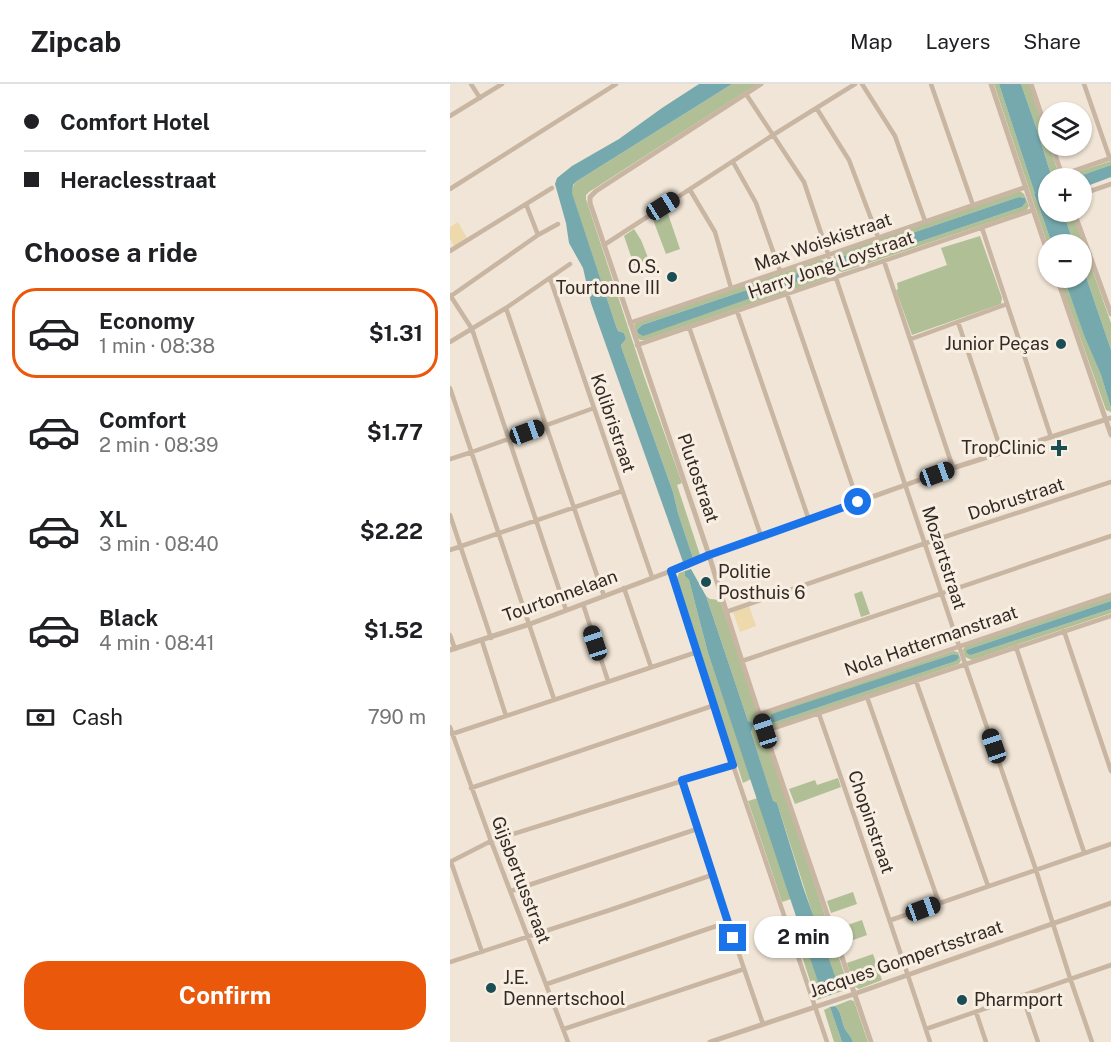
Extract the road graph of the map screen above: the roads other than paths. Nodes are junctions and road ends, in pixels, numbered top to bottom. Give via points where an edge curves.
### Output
1 (471, 84) edge
2 (501, 84) edge
3 (616, 84) edge
4 (762, 84) edge
5 (855, 84) edge
6 (862, 84) edge
7 (931, 84) edge
8 (991, 84) edge
9 (1031, 84) edge
10 (1084, 84) edge
11 (746, 94) junction
12 (480, 98) junction
13 (1038, 105) edge
14 (817, 109) junction
15 (450, 116) edge
16 (773, 135) junction
17 (1111, 158) edge
18 (733, 162) junction
19 (1086, 168) edge
20 (1111, 184) edge
21 (1026, 187) junction
22 (450, 189) edge
23 (552, 189) dead end
24 (690, 190) junction
25 (1092, 191) edge
26 (526, 204) junction
27 (973, 205) junction
28 (1034, 210) junction
29 (926, 221) junction
30 (1078, 222) edge
31 (558, 224) dead end
32 (982, 228) junction
33 (1042, 234) edge
34 (538, 235) junction
35 (878, 237) junction
36 (604, 245) junction
37 (450, 251) edge
38 (828, 254) junction
39 (884, 261) junction
40 (570, 264) dead end
41 (780, 271) junction
42 (836, 276) junction
43 (550, 278) junction
44 (731, 288) junction
45 (1061, 288) edge
46 (787, 294) junction
47 (450, 295) edge
48 (1007, 304) junction
49 (506, 308) junction
50 (737, 310) junction
51 (1111, 314) edge
52 (958, 322) junction
53 (630, 323) junction
54 (689, 327) junction
55 (472, 329) junction
56 (910, 339) junction
57 (450, 342) edge
58 (637, 345) junction
59 (450, 388) edge
60 (594, 408) junction
61 (1108, 419) edge
62 (546, 425) junction
63 (1111, 435) edge
64 (1051, 437) junction
65 (509, 439) junction
66 (472, 452) junction
67 (1002, 453) junction
68 (450, 459) edge
69 (953, 468) junction
70 (1111, 482) edge
71 (906, 485) junction
72 (622, 491) junction
73 (858, 502) junction
74 (573, 507) junction
75 (450, 515) edge
76 (536, 520) junction
77 (809, 520) junction
78 (499, 533) junction
79 (760, 536) junction
80 (1111, 536) edge
81 (926, 543) junction
82 (460, 547) junction
83 (450, 550) edge
84 (709, 555) junction
85 (671, 571) junction
86 (652, 577) junction
87 (624, 588) junction
88 (942, 592) junction
89 (1111, 595) edge
90 (604, 596) junction
91 (583, 604) junction
92 (566, 610) junction
93 (726, 612) junction
94 (1111, 616) edge
95 (530, 624) junction
96 (1064, 631) junction
97 (450, 635) edge
98 (491, 638) junction
99 (482, 641) junction
100 (959, 646) junction
101 (1016, 647) junction
102 (452, 650) edge
103 (697, 652) junction
104 (742, 661) junction
105 (966, 664) junction
106 (651, 667) junction
107 (608, 681) junction
108 (916, 681) junction
109 (867, 698) junction
110 (554, 699) junction
111 (715, 705) junction
112 (760, 714) junction
113 (819, 714) junction
114 (506, 716) junction
115 (450, 727) edge
116 (765, 731) junction
117 (452, 734) junction
118 (733, 765) junction
119 (1111, 771) edge
120 (682, 780) junction
121 (471, 788) junction
122 (697, 828) junction
123 (491, 841) junction
124 (1111, 843) edge
125 (1084, 852) junction
126 (450, 862) edge
127 (1036, 870) junction
128 (712, 875) junction
129 (988, 886) junction
130 (511, 891) junction
131 (939, 903) junction
132 (1111, 903) edge
133 (891, 920) junction
134 (728, 922) junction
135 (1053, 923) junction
136 (528, 937) junction
137 (482, 952) junction
138 (450, 962) edge
139 (1111, 965) edge
140 (744, 969) junction
141 (907, 975) junction
142 (1070, 978) junction
143 (547, 984) junction
144 (851, 994) junction
145 (1022, 995) junction
146 (818, 1005) junction
147 (976, 1012) junction
148 (763, 1024) junction
149 (564, 1029) junction
150 (926, 1029) junction
151 (568, 1042) edge
152 (710, 1042) edge
153 (827, 1042) edge
154 (871, 1042) edge
155 (930, 1042) edge
156 (986, 1042) edge
157 (1038, 1042) edge
158 (1092, 1042) edge

1 - 12 street
2 - 12 street
3 - 22 street
4 - 11 street
5 - 14 street
6 - 29 street via 895,136
7 - 27 street
8 - 21 street
9 - 13 street
10 - 17 street
11 - 16 street, Mozartstraat
11 - 36 street, Plutostraat via 590,197
12 - 15 street
14 - 16 street
14 - 35 street via 849,159
16 - 18 street
16 - 38 street, Mozartstraat via 804,182
17 - 19 street
18 - 24 street
18 - 41 street via 756,203
20 - 25 street
21 - 27 street, Max Woiskistraat
21 - 28 street
23 - 26 street
24 - 36 street
24 - 44 street via 715,232
26 - 34 street
26 - 37 street
27 - 29 street, Max Woiskistraat
28 - 32 street, Harry Jong Loystraat
28 - 33 street
29 - 35 street, Max Woiskistraat
30 - 51 street
31 - 34 street
32 - 39 street, Harry Jong Loystraat
32 - 48 street
34 - 47 street
35 - 38 street, Max Woiskistraat
36 - 53 street, Plutostraat
38 - 41 street, Max Woiskistraat
38 - 42 street, Mozartstraat
39 - 42 street, Harry Jong Loystraat
39 - 56 street
40 - 43 street
41 - 44 street, Max Woiskistraat
42 - 46 street, Harry Jong Loystraat
42 - 71 street, Mozartstraat
43 - 49 street
43 - 60 street, Kolibristraat
44 - 53 street, Max Woiskistraat
45 - 61 street
46 - 50 street, Harry Jong Loystraat
46 - 73 street
47 - 55 street
48 - 52 street
48 - 64 street
49 - 55 street
49 - 62 street
50 - 54 street, Harry Jong Loystraat
50 - 77 street
52 - 56 street
52 - 67 street
53 - 58 street, Plutostraat
54 - 58 street, Harry Jong Loystraat
54 - 79 street
55 - 57 street
55 - 65 street
56 - 69 street
58 - 84 street, Plutostraat
59 - 66 street
60 - 62 street
60 - 72 street, Kolibristraat
61 - 63 street
61 - 64 street, Tourtonnelaan
62 - 65 street
62 - 74 street
64 - 67 street, Tourtonnelaan
65 - 66 street
65 - 76 street
66 - 68 street
66 - 78 street
67 - 69 street, Tourtonnelaan
69 - 71 street, Tourtonnelaan
70 - 81 street, Dobrustraat
71 - 73 street, Tourtonnelaan
71 - 81 street, Mozartstraat
72 - 74 street
72 - 86 street, Kolibristraat
73 - 77 street, Tourtonnelaan
74 - 76 street
74 - 90 street
75 - 82 street
76 - 78 street
76 - 92 street
77 - 79 street, Tourtonnelaan
78 - 82 street
78 - 95 street
79 - 84 street, Tourtonnelaan
80 - 88 street
81 - 88 street, Mozartstraat
81 - 93 street, Dobrustraat
82 - 83 street
82 - 98 street
84 - 85 street, Tourtonnelaan
84 - 93 street, Plutostraat
85 - 86 street, Tourtonnelaan
85 - 103 street
86 - 87 street, Tourtonnelaan
87 - 90 street, Tourtonnelaan
87 - 106 street
88 - 100 street, Mozartstraat
88 - 104 street
89 - 100 street, Nola Hattermanstraat
90 - 91 street, Tourtonnelaan
91 - 92 street, Tourtonnelaan
91 - 107 street
92 - 95 street, Tourtonnelaan
93 - 104 street, Plutostraat
94 - 96 street
95 - 98 street, Tourtonnelaan
95 - 110 street
96 - 101 street
96 - 119 street
97 - 102 street
98 - 99 street, Tourtonnelaan
99 - 102 street, Tourtonnelaan
99 - 114 street
100 - 105 street, Mozartstraat
100 - 112 street, Nola Hattermanstraat
101 - 105 street
101 - 125 street
103 - 106 street
103 - 111 street
104 - 112 street, Plutostraat
105 - 108 street
105 - 127 street, Mozartstraat
106 - 107 street
107 - 110 street
108 - 109 street
108 - 129 street
109 - 113 street
109 - 131 street
110 - 114 street
111 - 118 street
111 - 121 street
112 - 116 street, Plutostraat
113 - 116 street
113 - 133 street, Chopinstraat
114 - 117 street
115 - 117 street, Gijsbertusstraat
116 - 144 street, Plutostraat
117 - 121 street, Gijsbertusstraat
118 - 120 street
118 - 146 street
120 - 122 street
120 - 123 street
121 - 123 street, Gijsbertusstraat
122 - 128 street
122 - 130 street
123 - 126 street
123 - 130 street, Gijsbertusstraat
124 - 125 street
125 - 127 street
126 - 137 street
127 - 129 street
127 - 135 street, Mozartstraat
128 - 134 street
128 - 136 street
129 - 131 street
130 - 136 street, Gijsbertusstraat
131 - 133 street
132 - 135 street, Jacques Gompertsstraat
133 - 141 street, Chopinstraat
134 - 140 street
134 - 143 street
135 - 141 street, Jacques Gompertsstraat
135 - 142 street, Mozartstraat
136 - 137 street
136 - 143 street, Gijsbertusstraat
137 - 138 street
139 - 142 street
140 - 148 street
140 - 149 street
141 - 144 street, Jacques Gompertsstraat
141 - 150 street, Chopinstraat
142 - 145 street
142 - 158 street, Mozartstraat
143 - 149 street, Gijsbertusstraat
144 - 146 street, Jacques Gompertsstraat
144 - 154 street, Plutostraat
145 - 147 street
145 - 157 street
146 - 148 street, Jacques Gompertsstraat
146 - 153 street
147 - 150 street
147 - 156 street
148 - 152 street, Jacques Gompertsstraat
149 - 151 street, Gijsbertusstraat
150 - 155 street, Chopinstraat

